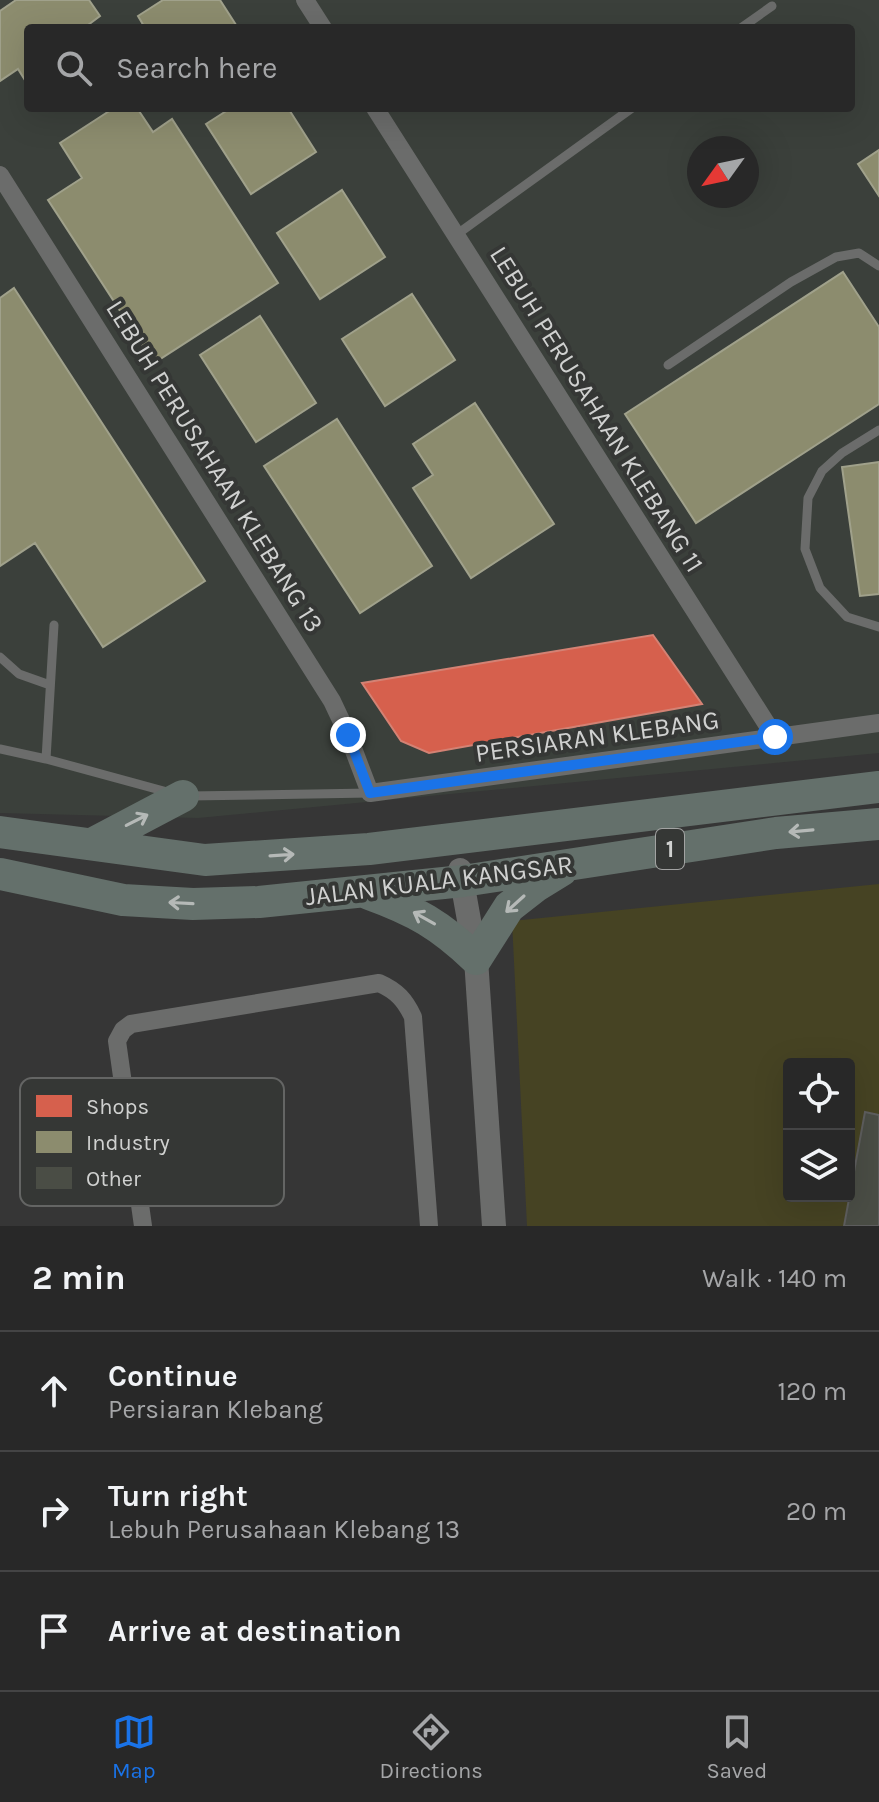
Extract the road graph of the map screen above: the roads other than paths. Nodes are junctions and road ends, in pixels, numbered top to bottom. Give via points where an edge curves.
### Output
1 (305, 0) edge
2 (772, 6) dead end
3 (320, 24) edge
4 (747, 24) edge
5 (378, 112) edge
6 (626, 112) edge
7 (0, 175) edge
8 (456, 235) junction
9 (879, 266) edge
10 (668, 365) dead end
11 (879, 430) edge
12 (54, 625) dead end
13 (879, 627) edge
14 (0, 657) edge
15 (50, 685) junction
16 (879, 723) edge
17 (775, 737) junction
18 (0, 749) edge
19 (46, 759) junction
20 (879, 787) edge
21 (370, 793) junction
22 (183, 796) junction
23 (716, 808) junction
24 (879, 824) edge
25 (0, 832) edge
26 (92, 844) junction
27 (344, 851) junction
28 (571, 865) junction
29 (0, 874) edge
30 (461, 876) junction
31 (362, 891) junction
32 (476, 959) junction
33 (122, 1078) edge
34 (140, 1206) edge
35 (143, 1226) edge
36 (429, 1226) edge
37 (494, 1226) edge

1 - 3 street
2 - 4 lane
5 - 8 street, LEBUH PERUSAHAAN KLEBANG 11
6 - 8 lane
7 - 21 street, LEBUH PERUSAHAAN KLEBANG 13 via 332,701
8 - 17 street, LEBUH PERUSAHAAN KLEBANG 11
9 - 10 lane via 859,253 836,257
11 - 13 lane via 822,471 808,498 805,549 820,588 847,617
12 - 15 lane
14 - 15 lane via 19,674
15 - 19 lane
16 - 17 street, PERSIARAN KLEBANG
17 - 21 street, PERSIARAN KLEBANG
18 - 19 lane
19 - 22 lane
20 - 23 highway, JALAN KUALA KANGSAR / 1
21 - 22 lane
26 -> 22 highway
23 - 27 highway, JALAN KUALA KANGSAR / 1
23 - 30 highway via 693,821 539,843 481,859
24 -> 28 highway, JALAN KUALA KANGSAR / 1 via 776,833
25 - 26 highway, JALAN KUALA KANGSAR / 1
26 -> 27 highway, JALAN KUALA KANGSAR / 1 via 205,860
27 - 30 highway via 437,861
28 - 30 highway, JALAN KUALA KANGSAR / 1
28 -> 32 highway via 509,907
31 -> 29 highway, JALAN KUALA KANGSAR / 1 via 193,904 123,900
30 - 31 highway, JALAN KUALA KANGSAR / 1
30 - 32 street
32 -> 31 highway via 428,919
32 - 37 street
33 - 36 street via 117,1041 131,1024 379,983 394,989 413,1017
34 - 35 street

